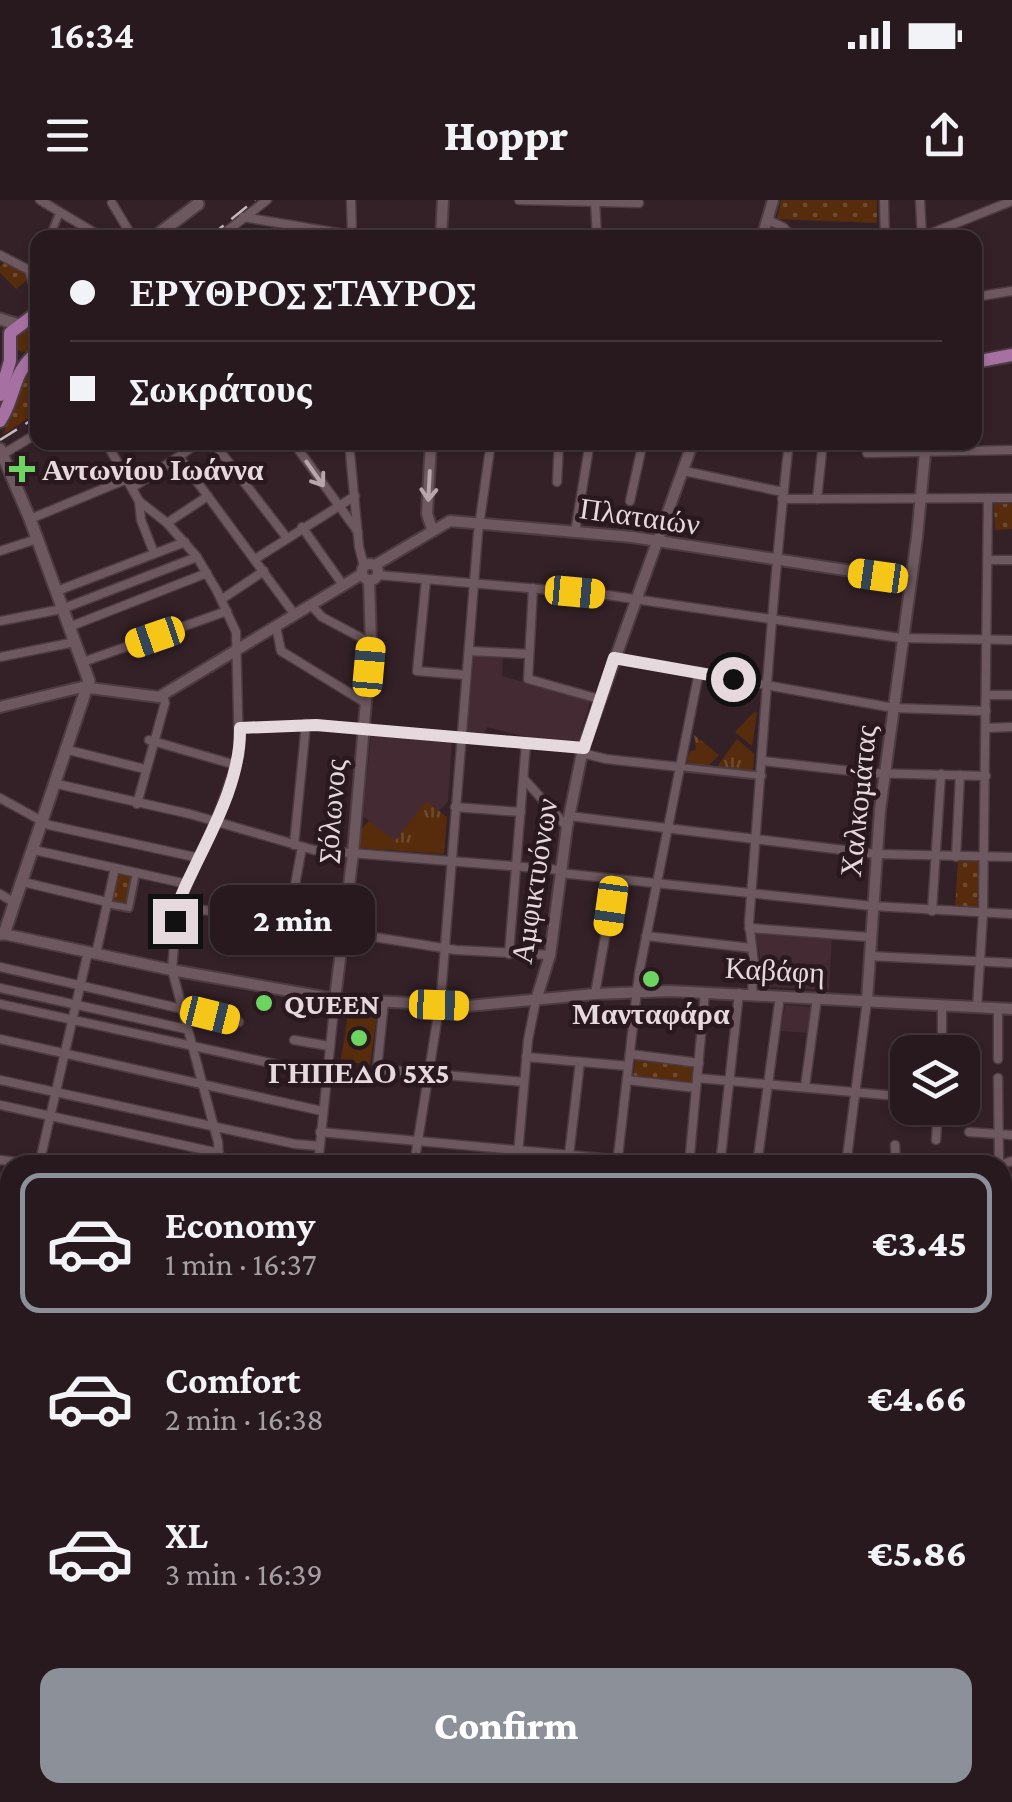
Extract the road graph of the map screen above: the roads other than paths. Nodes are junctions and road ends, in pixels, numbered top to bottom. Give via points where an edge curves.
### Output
1 (40, 200) edge
2 (267, 200) edge
3 (351, 200) edge
4 (443, 200) edge
5 (519, 200) edge
6 (595, 200) edge
7 (773, 200) edge
8 (884, 200) edge
9 (920, 200) edge
10 (1012, 201) edge
11 (200, 202) edge
12 (112, 203) dead end
13 (640, 203) dead end
14 (60, 212) junction
15 (243, 217) junction
16 (768, 220) junction
17 (283, 224) junction
18 (52, 230) edge
19 (89, 230) edge
20 (126, 230) edge
21 (163, 230) edge
22 (174, 230) edge
23 (228, 230) edge
24 (284, 230) edge
25 (321, 230) edge
26 (352, 230) edge
27 (442, 230) edge
28 (597, 230) edge
29 (765, 230) edge
30 (785, 230) edge
31 (885, 230) edge
32 (921, 230) edge
33 (939, 230) edge
34 (0, 254) edge
35 (29, 270) joint
36 (30, 273) edge
37 (1012, 291) edge
38 (982, 295) edge
39 (0, 319) edge
40 (27, 326) edge
41 (7, 341) edge
42 (1012, 352) edge
43 (30, 355) edge
44 (982, 357) edge
45 (30, 359) edge
46 (0, 395) edge
47 (0, 420) edge
48 (30, 437) edge
49 (982, 449) edge
50 (111, 450) edge
51 (179, 450) edge
52 (188, 450) edge
53 (219, 450) edge
54 (299, 450) edge
55 (349, 450) edge
56 (431, 450) edge
57 (490, 450) edge
58 (559, 450) edge
59 (589, 450) edge
60 (641, 450) edge
61 (691, 450) edge
62 (787, 450) edge
63 (823, 450) edge
64 (902, 450) edge
65 (925, 450) edge
66 (1012, 450) edge
67 (1, 453) edge
68 (867, 453) dead end
69 (181, 455) junction
70 (684, 471) junction
71 (127, 478) junction
72 (557, 482) dead end
73 (132, 488) junction
74 (783, 495) junction
75 (208, 496) junction
76 (355, 496) junction
77 (988, 498) junction
78 (1012, 498) edge
79 (817, 499) junction
80 (630, 500) dead end
81 (921, 500) junction
82 (139, 501) junction
83 (337, 505) junction
84 (30, 520) junction
85 (479, 523) junction
86 (167, 524) junction
87 (302, 528) junction
88 (432, 529) junction
89 (358, 532) junction
90 (575, 532) junction
91 (287, 538) junction
92 (37, 539) junction
93 (185, 542) junction
94 (658, 542) junction
95 (0, 551) edge
96 (154, 552) junction
97 (197, 557) junction
98 (255, 559) junction
99 (988, 560) junction
100 (1012, 560) edge
101 (776, 561) junction
102 (264, 571) junction
103 (370, 572) junction
104 (207, 573) junction
105 (426, 580) junction
106 (910, 580) junction
107 (474, 583) junction
108 (343, 585) junction
109 (533, 588) junction
110 (56, 591) junction
111 (222, 599) junction
112 (637, 599) junction
113 (310, 606) junction
114 (62, 609) junction
115 (227, 611) junction
116 (295, 615) junction
117 (773, 620) junction
118 (0, 621) edge
119 (276, 626) junction
120 (70, 627) junction
121 (902, 638) junction
122 (986, 640) junction
123 (1012, 640) edge
124 (75, 642) junction
125 (371, 643) junction
126 (235, 651) junction
127 (469, 651) junction
128 (529, 654) junction
129 (0, 657) edge
130 (614, 658) junction
131 (83, 662) junction
132 (698, 672) junction
133 (466, 676) junction
134 (768, 686) junction
135 (88, 687) junction
136 (987, 694) junction
137 (163, 695) junction
138 (1012, 695) edge
139 (599, 700) junction
140 (366, 703) junction
141 (0, 708) edge
142 (894, 708) junction
143 (986, 711) junction
144 (306, 724) junction
145 (240, 728) junction
146 (986, 728) junction
147 (1012, 728) edge
148 (364, 729) junction
149 (460, 738) junction
150 (152, 741) junction
151 (526, 743) junction
152 (68, 750) junction
153 (583, 750) junction
154 (763, 760) junction
155 (236, 765) junction
156 (141, 768) dead end
157 (680, 768) junction
158 (886, 773) junction
159 (941, 774) junction
160 (960, 775) junction
161 (762, 776) junction
162 (986, 776) junction
163 (524, 780) junction
164 (56, 784) junction
165 (0, 798) edge
166 (137, 804) junction
167 (455, 807) junction
168 (521, 812) junction
169 (216, 820) junction
170 (568, 821) junction
171 (44, 823) junction
172 (670, 829) junction
173 (756, 840) junction
174 (298, 846) junction
175 (34, 850) junction
176 (353, 852) junction
177 (876, 854) junction
178 (935, 856) junction
179 (956, 857) junction
180 (984, 857) junction
181 (1012, 857) edge
182 (199, 858) junction
183 (452, 860) junction
184 (516, 865) junction
185 (115, 868) junction
186 (561, 871) junction
187 (136, 873) junction
188 (615, 880) junction
189 (23, 882) junction
190 (186, 884) junction
191 (657, 886) junction
192 (0, 894) edge
193 (752, 895) junction
194 (16, 903) junction
195 (107, 903) junction
196 (178, 906) junction
197 (872, 906) junction
198 (932, 911) junction
199 (983, 913) junction
200 (1012, 914) edge
201 (288, 923) junction
202 (749, 928) junction
203 (342, 931) junction
204 (646, 936) junction
205 (870, 937) junction
206 (1, 938) edge
207 (445, 947) junction
208 (751, 948) junction
209 (92, 953) junction
210 (510, 954) junction
211 (550, 955) junction
212 (868, 956) junction
213 (982, 961) junction
214 (1012, 963) edge
215 (0, 967) edge
216 (172, 970) junction
217 (80, 986) junction
218 (0, 988) edge
219 (637, 991) junction
220 (706, 992) junction
221 (739, 993) junction
222 (596, 994) junction
223 (752, 994) junction
224 (780, 996) junction
225 (817, 998) junction
226 (335, 999) junction
227 (536, 1000) junction
228 (867, 1000) junction
229 (384, 1002) junction
230 (0, 1004) edge
231 (76, 1005) junction
232 (439, 1005) junction
233 (942, 1005) junction
234 (978, 1007) junction
235 (180, 1008) junction
236 (998, 1008) junction
237 (1012, 1008) edge
238 (72, 1021) junction
239 (239, 1022) dead end
240 (186, 1030) junction
241 (942, 1035) edge
242 (0, 1039) edge
243 (294, 1040) dead end
244 (329, 1046) junction
245 (192, 1047) junction
246 (64, 1054) junction
247 (630, 1054) junction
248 (526, 1056) junction
249 (998, 1059) dead end
250 (580, 1062) junction
251 (699, 1062) junction
252 (628, 1066) junction
253 (428, 1074) junction
254 (326, 1076) junction
255 (998, 1078) dead end
256 (0, 1080) edge
257 (627, 1080) junction
258 (730, 1081) junction
259 (524, 1082) junction
260 (697, 1083) junction
261 (767, 1084) junction
262 (203, 1085) junction
263 (805, 1088) junction
264 (56, 1092) junction
265 (854, 1092) junction
266 (890, 1095) edge
267 (0, 1105) edge
268 (322, 1111) junction
269 (50, 1116) junction
270 (937, 1125) edge
271 (214, 1127) junction
272 (320, 1132) junction
273 (969, 1132) dead end
274 (1012, 1135) edge
275 (999, 1136) junction
276 (936, 1140) dead end
277 (417, 1141) junction
278 (895, 1144) dead end
279 (319, 1146) junction
280 (518, 1150) junction
281 (219, 1153) joint
282 (43, 1155) edge
283 (319, 1155) edge
284 (415, 1155) edge
285 (518, 1155) edge
286 (568, 1155) joint
287 (618, 1155) edge
288 (690, 1155) edge
289 (721, 1155) edge
290 (758, 1155) edge
291 (847, 1155) edge
292 (896, 1155) edge
293 (1000, 1155) edge

1 - 14 street
2 - 15 street
3 - 26 street
4 - 27 street
5 - 6 street
6 - 13 street
6 - 28 street
7 - 16 street
8 - 31 street
9 - 32 street
10 - 33 street
11 - 21 main road
11 - 22 main road
12 - 20 street
14 - 18 street
14 - 19 street
15 - 17 street
15 - 23 street
16 - 29 street
16 - 30 street
17 - 24 street
17 - 25 street
34 - 35 street
35 - 36 street
37 - 38 street
39 - 40 main road
40 - 41 main road
41 - 43 main road via 21,357
41 - 46 main road
42 - 44 main road
45 - 47 main road
48 - 67 street
49 - 66 street
50 - 71 street
51 - 69 street
52 - 69 street
53 - 91 street
54 -> 83 street
55 - 76 street, Σόλωνος
56 -> 88 street
57 - 85 street
58 - 72 street
59 - 90 street
60 - 80 street
61 - 70 street, Αμφικτυόνων
62 - 74 street
63 - 79 street
64 - 68 street
65 - 81 street, Χαλκομάτας
67 - 84 main road
69 - 73 street
69 - 75 street
70 - 74 street
70 - 94 street, Αμφικτυόνων
71 - 73 street
71 - 84 street
73 - 82 street
74 - 79 street
74 - 101 street
75 - 86 street
75 - 98 street
76 - 83 street
76 - 89 street, Σόλωνος
77 - 78 street
77 - 81 street
77 - 99 street
79 - 81 street
81 - 106 street, Χαλκομάτας
82 - 86 street
82 - 96 street
83 - 87 street
83 - 89 street
84 - 92 main road
85 - 88 street, Πλαταιών via 445,521
85 - 90 street, Πλαταιών
85 - 107 street
86 - 93 street
87 - 91 street
87 - 108 street
88 - 103 street, Πλαταιών
89 - 103 street, Σόλωνος
90 - 94 street, Πλαταιών
91 - 98 street
92 - 95 street
92 - 110 main road
93 - 96 street
93 - 97 street
94 - 101 street, Πλαταιών
94 - 112 street, Αμφικτυόνων
96 - 110 street
97 - 104 street
97 - 114 street
98 - 102 street
99 - 100 street
99 - 122 street
101 - 106 street, Πλαταιών
101 - 117 street
102 - 111 street
102 - 116 street
103 - 105 street
103 - 108 street, Πλαταιών
103 - 125 street, Σόλωνος
104 - 111 street
104 - 120 street
105 - 107 street
105 - 133 street via 417,671
106 - 121 street, Χαλκομάτας
107 - 109 street
107 - 127 street
108 - 113 street, Πλαταιών
109 - 112 street
109 - 128 street
110 - 114 main road
111 - 115 street
112 - 117 street
112 - 130 street, Αμφικτυόνων
113 - 116 street, Πλαταιών
113 - 125 street
114 - 118 street
114 - 120 main road
115 - 126 street
115 - 131 street
116 - 119 street, Πλαταιών
117 - 121 street
117 - 134 street
119 - 126 street, Πλαταιών
119 - 140 street via 282,651
120 - 124 main road
121 - 122 street
121 - 142 street, Χαλκομάτας
122 - 123 street
122 - 136 street
124 - 129 street
124 - 131 main road
125 - 140 street, Σόλωνος
126 - 137 street, Πλαταιών
126 - 145 street
127 - 128 street
127 - 133 street
128 - 139 street via 528,679
130 - 132 street
130 - 139 street, Αμφικτυόνων
131 - 135 main road
132 - 134 street
132 - 157 street
133 - 149 street
134 - 142 street
134 - 154 street
135 - 137 street
135 - 141 street
135 - 152 main road
136 - 138 street
136 - 143 street
137 - 150 street
139 - 153 street, Αμφικτυόνων
140 - 148 street, Σόλωνος
142 - 143 street
142 - 158 street, Χαλκομάτας
143 - 146 street
144 - 145 street
144 - 148 street
144 - 174 street
145 - 155 street
146 - 147 street
146 - 162 street
148 - 149 street
148 - 176 street, Σόλωνος
149 - 151 street
149 - 167 street
150 - 155 street
150 - 166 street
151 - 153 street
151 - 163 street
152 - 156 street
152 - 164 main road
153 - 157 street
153 - 170 street, Αμφικτυόνων
154 - 158 street
154 - 161 street
155 - 169 street
157 - 161 street
157 - 172 street
158 - 159 street
158 - 177 street, Χαλκομάτας
159 - 160 street
159 - 178 street
160 - 162 street
160 - 179 street
161 - 173 street
162 - 180 street
163 - 168 street
163 - 170 street
164 - 166 street
164 - 171 main road
165 - 171 street
166 - 169 street
167 - 168 street
167 - 183 street
168 - 184 street
169 - 174 street
169 - 182 street
170 - 172 street
170 - 186 street, Αμφικτυόνων
171 - 175 main road
171 - 182 street
172 - 173 street
172 - 191 street
173 - 177 street
173 - 193 street
174 - 176 street
174 - 201 street
175 - 185 street
175 - 189 main road
176 - 183 street
176 - 203 street, Σόλωνος
177 - 178 street
177 - 197 street, Χαλκομάτας
178 - 179 street
178 - 198 street
179 - 180 street
180 - 181 street
180 - 199 street
182 - 190 street
183 - 184 street
183 - 207 street
184 - 186 street
184 - 210 street
185 - 187 street
185 - 195 street
186 - 188 street
186 - 211 street, Αμφικτυόνων
187 - 190 street
187 - 195 street via 129,908
188 - 191 street
188 - 222 street
189 - 194 main road
189 - 195 street
190 - 196 street
191 - 193 street
191 - 204 street
192 - 194 street
193 - 197 street
193 - 202 street
194 - 206 main road
195 - 209 street
196 - 201 street
196 - 216 street
197 - 198 street
197 - 205 street, Χαλκομάτας
198 - 199 street
199 - 200 street
199 - 213 street
201 - 203 street
202 - 205 street
202 - 208 street
203 - 207 street
203 - 226 street, Σόλωνος
204 - 208 street
204 - 219 street
205 - 212 street, Χαλκομάτας
206 - 209 street, Καβάφη
207 - 210 street
207 - 232 street
208 - 223 street
209 - 216 street, Καβάφη
209 - 217 street
210 - 211 street
211 - 227 street, Αμφικτυόνων
212 - 213 street
212 - 228 street, Χαλκομάτας
213 - 214 street
213 - 234 street
215 - 217 street
216 - 226 street, Καβάφη
216 - 235 street
217 - 231 street
217 - 235 street
218 - 231 street
219 - 220 street, Καβάφη
219 - 222 street, Καβάφη
219 - 247 street
220 - 221 street, Καβάφη
220 - 251 street
221 - 223 street, Καβάφη
221 - 258 street
222 - 227 street, Καβάφη
223 - 224 street, Καβάφη
224 - 225 street, Καβάφη
224 - 261 street
225 - 228 street, Καβάφη
225 - 263 street
226 - 229 street, Καβάφη
226 - 244 street, Σόλωνος
227 - 232 street, Καβάφη
227 - 248 street, Αμφικτυόνων
228 - 233 street, Καβάφη
228 - 265 street, Χαλκομάτας
229 - 232 street, Καβάφη
229 - 253 street via 376,1068
230 - 238 street
231 - 238 street
231 - 240 street
232 - 253 street
233 - 234 street, Καβάφη
233 - 241 street
234 - 236 street, Καβάφη
235 - 239 street
235 - 240 street
236 - 237 street, Καβάφη
236 - 249 street
238 - 245 street
238 - 246 street
240 - 245 street
242 - 246 street
243 - 244 street
244 - 254 street, Σόλωνος
245 - 254 street
245 - 262 street
246 - 262 street
246 - 264 street
247 - 251 street
247 - 252 street
248 - 250 street
248 - 259 street, Αμφικτυόνων
250 - 252 street
250 - 286 street
251 - 260 street
252 - 257 street
253 - 259 street
253 - 277 street
254 - 268 street, Σόλωνος
255 - 275 street
256 - 264 street
257 - 260 street
257 - 287 street
258 - 260 street
258 - 261 street
258 - 289 street
259 - 280 street, Αμφικτυόνων
260 - 288 street
261 - 263 street
261 - 290 street
262 - 268 street
262 - 271 street
263 - 265 street
264 - 269 street
264 - 271 street
265 - 266 street
265 - 291 street, Χαλκομάτας
267 - 269 street
268 - 272 street, Σόλωνος
269 - 281 street
269 - 282 street
270 - 276 street
271 - 279 street
271 - 281 street
272 - 277 street
272 - 279 street, Σόλωνος
273 - 275 street
274 - 275 street
275 - 293 street
277 - 280 street
277 - 284 street
278 - 292 street
279 - 283 street, Σόλωνος
280 - 285 street, Αμφικτυόνων
280 - 286 street

